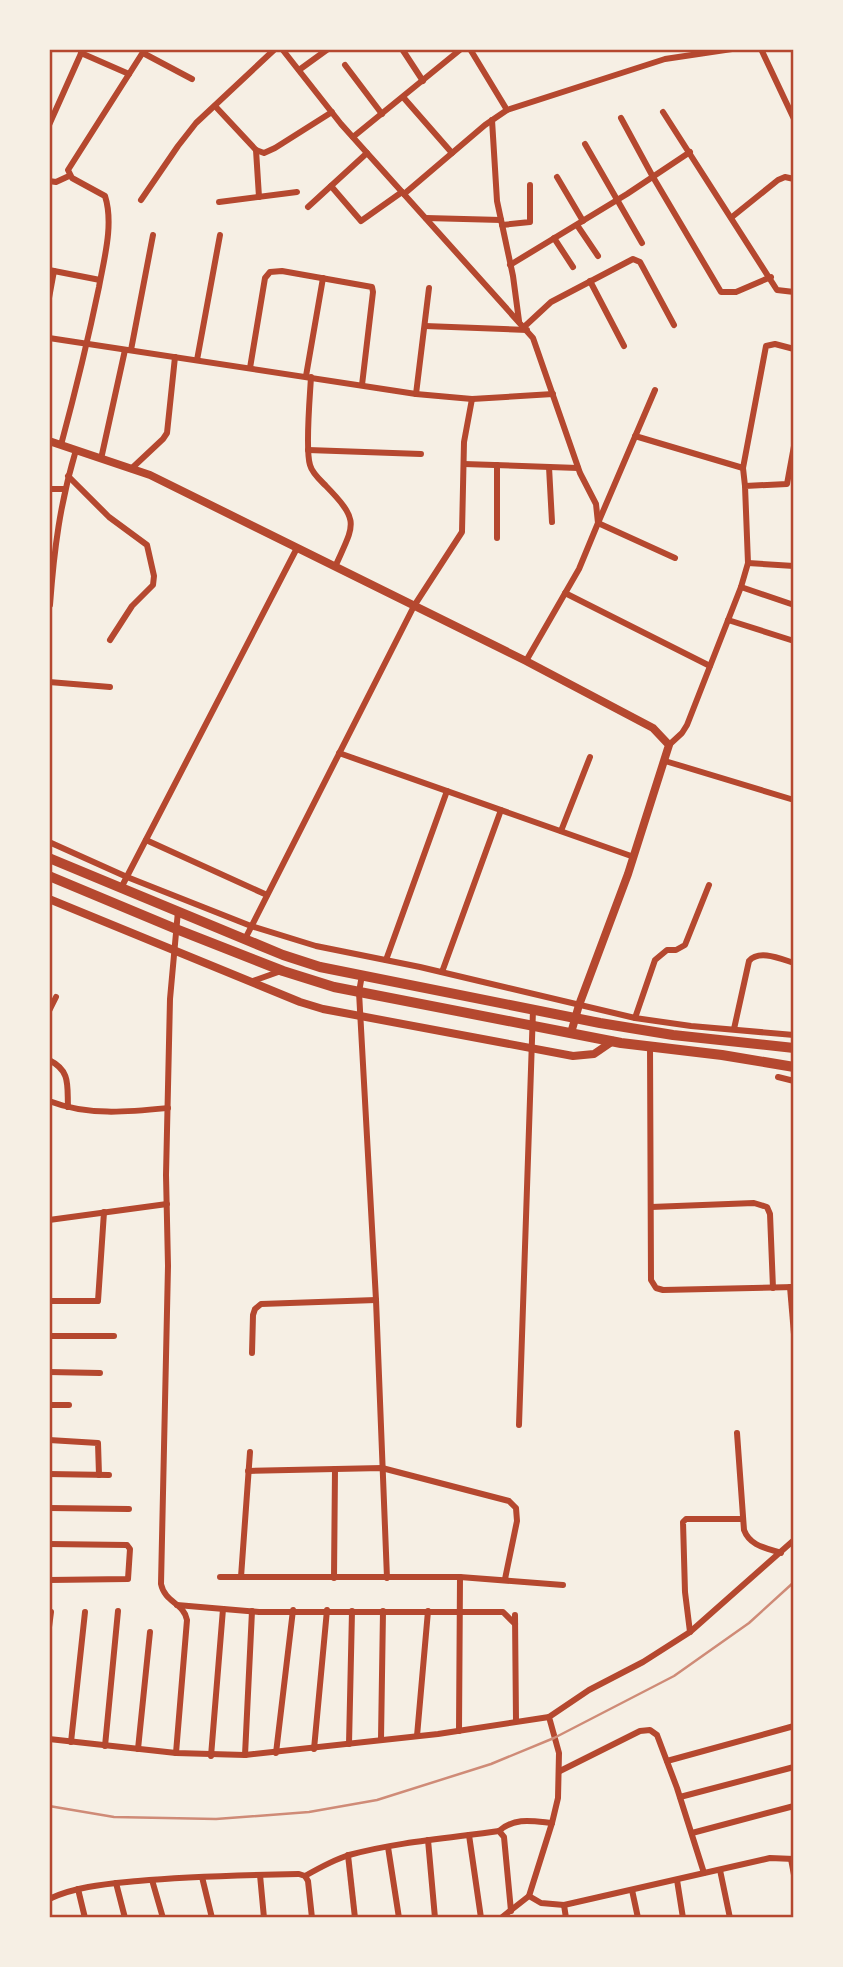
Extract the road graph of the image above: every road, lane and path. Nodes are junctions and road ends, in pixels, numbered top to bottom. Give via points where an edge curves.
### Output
1 (275, 49) edge
2 (282, 49) edge
3 (328, 49) edge
4 (402, 49) edge
5 (461, 49) edge
6 (470, 49) edge
7 (732, 49) edge
8 (761, 49) edge
9 (82, 51) edge
10 (144, 51) edge
11 (345, 65) dead end
12 (299, 70) junction
13 (129, 74) junction
14 (192, 79) dead end
15 (423, 81) junction
16 (402, 97) junction
17 (215, 106) junction
18 (507, 110) junction
19 (663, 112) dead end
20 (332, 113) junction
21 (382, 114) junction
22 (621, 118) dead end
23 (794, 119) edge
24 (492, 120) junction
25 (49, 125) edge
26 (353, 137) junction
27 (585, 144) dead end
28 (256, 150) junction
29 (690, 152) junction
30 (367, 153) junction
31 (452, 153) junction
32 (69, 176) junction
33 (557, 177) dead end
34 (653, 177) junction
35 (794, 179) edge
36 (49, 181) edge
37 (530, 185) dead end
38 (331, 186) junction
39 (297, 192) dead end
40 (403, 193) junction
41 (259, 197) junction
42 (141, 200) dead end
43 (617, 200) junction
44 (219, 202) dead end
45 (308, 206) dead end
46 (732, 217) junction
47 (426, 218) junction
48 (502, 222) junction
49 (580, 223) junction
50 (153, 235) dead end
51 (220, 235) dead end
52 (554, 238) junction
53 (642, 243) dead end
54 (598, 256) dead end
55 (510, 265) junction
56 (573, 267) dead end
57 (52, 270) edge
58 (771, 277) junction
59 (323, 278) junction
60 (100, 280) junction
61 (590, 281) junction
62 (429, 288) dead end
63 (794, 292) edge
64 (49, 298) edge
65 (674, 324) dead end
66 (425, 326) junction
67 (523, 326) junction
68 (49, 338) edge
69 (88, 344) junction
70 (624, 346) dead end
71 (794, 349) edge
72 (128, 350) junction
73 (175, 357) junction
74 (197, 360) junction
75 (250, 368) junction
76 (308, 377) junction
77 (362, 385) junction
78 (655, 390) dead end
79 (416, 394) junction
80 (553, 394) junction
81 (472, 399) junction
82 (635, 436) junction
83 (49, 441) edge
84 (61, 445) junction
85 (794, 446) edge
86 (76, 450) junction
87 (308, 450) junction
88 (421, 454) dead end
89 (102, 459) junction
90 (464, 464) junction
91 (497, 465) junction
92 (549, 467) junction
93 (578, 468) junction
94 (743, 468) junction
95 (131, 469) junction
96 (68, 476) junction
97 (790, 484) edge
98 (745, 486) junction
99 (49, 489) edge
100 (64, 489) junction
101 (552, 522) dead end
102 (598, 523) junction
103 (497, 538) dead end
104 (297, 548) junction
105 (675, 558) dead end
106 (748, 563) junction
107 (51, 564) edge
108 (794, 566) edge
109 (335, 567) junction
110 (741, 587) junction
111 (565, 593) junction
112 (50, 605) edge
113 (794, 605) edge
114 (414, 606) junction
115 (728, 620) junction
116 (110, 639) dead end
117 (794, 641) edge
118 (526, 661) junction
119 (710, 666) junction
120 (49, 682) edge
121 (110, 687) dead end
122 (668, 745) junction
123 (340, 753) junction
124 (590, 757) dead end
125 (665, 761) junction
126 (447, 791) junction
127 (794, 800) edge
128 (501, 810) junction
129 (561, 831) junction
130 (146, 840) junction
131 (49, 842) edge
132 (634, 857) junction
133 (49, 858) edge
134 (49, 876) edge
135 (127, 877) junction
136 (709, 885) dead end
137 (121, 888) junction
138 (267, 895) junction
139 (49, 899) edge
140 (178, 911) junction
141 (251, 926) junction
142 (176, 929) junction
143 (245, 939) junction
144 (174, 950) junction
145 (386, 960) junction
146 (793, 961) edge
147 (283, 971) junction
148 (442, 972) junction
149 (362, 975) junction
150 (250, 982) junction
151 (359, 992) junction
152 (56, 997) dead end
153 (579, 1005) junction
154 (534, 1010) junction
155 (49, 1011) edge
156 (360, 1016) junction
157 (635, 1018) junction
158 (576, 1019) junction
159 (533, 1025) junction
160 (734, 1029) junction
161 (571, 1033) junction
162 (794, 1035) edge
163 (612, 1041) junction
164 (650, 1046) junction
165 (794, 1048) edge
166 (532, 1049) junction
167 (49, 1060) edge
168 (794, 1067) edge
169 (778, 1077) dead end
170 (794, 1081) edge
171 (49, 1101) edge
172 (68, 1107) junction
173 (168, 1108) junction
174 (167, 1204) junction
175 (651, 1207) junction
176 (104, 1212) junction
177 (49, 1220) edge
178 (792, 1287) edge
179 (772, 1288) junction
180 (376, 1300) junction
181 (49, 1301) edge
182 (794, 1335) edge
183 (49, 1336) edge
184 (114, 1336) dead end
185 (252, 1353) dead end
186 (49, 1372) edge
187 (100, 1373) dead end
188 (49, 1405) edge
189 (69, 1405) dead end
190 (519, 1425) dead end
191 (737, 1433) dead end
192 (49, 1440) edge
193 (250, 1452) dead end
194 (382, 1468) junction
195 (335, 1469) junction
196 (248, 1471) junction
197 (49, 1474) edge
198 (99, 1475) junction
199 (109, 1475) dead end
200 (49, 1508) edge
201 (130, 1509) dead end
202 (743, 1519) junction
203 (794, 1540) edge
204 (49, 1544) edge
205 (782, 1553) junction
206 (220, 1577) dead end
207 (241, 1577) junction
208 (460, 1577) junction
209 (334, 1578) junction
210 (387, 1578) junction
211 (505, 1579) junction
212 (49, 1580) edge
213 (563, 1585) dead end
214 (176, 1605) junction
215 (223, 1609) junction
216 (293, 1610) junction
217 (327, 1610) junction
218 (118, 1611) dead end
219 (252, 1611) junction
220 (352, 1611) junction
221 (383, 1611) junction
222 (428, 1611) junction
223 (51, 1612) dead end
224 (85, 1612) dead end
225 (460, 1613) junction
226 (515, 1615) dead end
227 (515, 1624) junction
228 (49, 1627) edge
229 (150, 1632) dead end
230 (690, 1632) junction
231 (549, 1717) junction
232 (516, 1721) junction
233 (794, 1726) edge
234 (459, 1731) junction
235 (417, 1736) junction
236 (49, 1739) edge
237 (381, 1739) junction
238 (71, 1742) junction
239 (349, 1744) junction
240 (105, 1746) junction
241 (138, 1749) junction
242 (314, 1749) junction
243 (275, 1752) junction
244 (176, 1753) junction
245 (245, 1755) junction
246 (212, 1756) junction
247 (667, 1761) junction
248 (794, 1767) edge
249 (560, 1772) junction
250 (680, 1797) junction
251 (794, 1806) edge
252 (552, 1823) junction
253 (499, 1831) junction
254 (692, 1833) junction
255 (469, 1835) junction
256 (428, 1840) junction
257 (388, 1847) junction
258 (348, 1855) junction
259 (792, 1859) edge
260 (720, 1870) junction
261 (704, 1873) junction
262 (260, 1875) junction
263 (794, 1875) edge
264 (305, 1876) junction
265 (202, 1877) junction
266 (152, 1880) junction
267 (677, 1880) junction
268 (116, 1883) junction
269 (78, 1889) junction
270 (632, 1890) junction
271 (529, 1896) junction
272 (49, 1899) edge
273 (564, 1905) junction
274 (511, 1911) junction
275 (85, 1918) edge
276 (125, 1918) edge
277 (163, 1918) edge
278 (212, 1918) edge
279 (264, 1918) edge
280 (312, 1918) edge
281 (355, 1918) edge
282 (399, 1918) edge
283 (435, 1918) edge
284 (481, 1918) edge
285 (500, 1918) edge
286 (566, 1918) edge
287 (638, 1918) edge
288 (683, 1918) edge
289 (730, 1918) edge

1 - 17 street
2 - 12 street
3 - 12 street
4 - 15 street
5 - 15 street
6 - 18 street
7 - 18 street via 665,60
8 - 23 street
9 - 13 street
9 - 25 street
10 - 13 street
10 - 14 street
11 - 21 street
12 - 20 street
13 - 32 street via 70,165
15 - 16 street
16 - 21 street
16 - 31 street
17 - 28 street
17 - 42 street via 182,140
18 - 24 street
19 - 29 street
20 - 26 street
20 - 28 street via 269,152
21 - 26 street
22 - 34 street
24 - 31 street
24 - 48 street
26 - 30 street
27 - 43 street
28 - 41 street
29 - 34 street
29 - 46 street
30 - 38 street
30 - 40 street
31 - 40 street
32 - 36 street
32 - 60 street via 102,193 106,201
33 - 49 street
34 - 43 street
34 - 58 street via 721,292 736,292
35 - 46 street via 778,180
37 - 48 street via 530,222
38 - 40 street via 361,221
38 - 45 street
39 - 41 street
40 - 47 street
41 - 44 street
43 - 49 street
43 - 53 street
46 - 58 street
47 - 48 street
47 - 67 street
48 - 55 street
49 - 52 street
49 - 54 street
50 - 72 street
51 - 74 street
52 - 55 street
52 - 56 street
55 - 67 street
57 - 60 street
57 - 64 street
58 - 63 street via 781,292
59 - 75 street via 282,271 267,275
59 - 76 street
59 - 77 street via 373,289
60 - 69 street
61 - 65 street via 637,259
61 - 67 street via 551,302
61 - 70 street
62 - 66 street
66 - 67 street
66 - 79 street
67 - 80 street via 533,338
68 - 69 street
69 - 72 street
69 - 84 street
71 - 94 street via 766,346
72 - 73 street
72 - 89 street
73 - 74 street
73 - 95 street via 167,433
74 - 75 street
75 - 76 street
76 - 77 street
76 - 87 street
77 - 79 street
78 - 82 street
79 - 81 street
80 - 81 street
80 - 93 street
81 - 90 street
82 - 94 street
82 - 102 street
83 - 84 street
84 - 86 street
85 - 97 street
86 - 89 street
86 - 96 street
87 - 88 street
87 - 109 street via 310,466 351,519
89 - 95 street
90 - 91 street
90 - 114 street via 463,532
91 - 92 street
91 - 103 street
92 - 93 street
92 - 101 street
93 - 102 street via 596,504
94 - 98 street
95 - 104 street
96 - 100 street
96 - 116 street via 150,552 153,585
97 - 98 street
98 - 106 street
99 - 100 street
100 - 107 street
102 - 105 street
102 - 111 street
104 - 109 street
104 - 130 street
106 - 108 street
106 - 110 street
107 - 112 street
109 - 114 street
110 - 113 street
110 - 115 street
111 - 118 street
111 - 119 street
114 - 118 street
114 - 123 street
115 - 117 street
115 - 119 street
118 - 122 street via 653,728
119 - 122 street via 687,725
120 - 121 street
122 - 125 street
123 - 126 street
123 - 138 street
124 - 129 street
125 - 127 street
125 - 132 street
126 - 128 street
126 - 145 street
128 - 129 street
128 - 148 street
129 - 132 street
130 - 135 street
130 - 138 street
131 - 135 street
132 - 153 street
133 - 137 main road
134 - 142 main road
135 - 137 street
135 - 141 street
136 - 157 street via 685,946 667,950 655,960
137 - 140 main road
138 - 141 street
139 - 144 street
140 - 142 street
140 - 143 main road
141 - 143 street
141 - 145 street via 316,946
142 - 144 street
142 - 147 main road
143 - 149 main road via 320,967
144 - 150 street
144 - 173 street
145 - 148 street
146 - 160 street via 752,957
147 - 150 street
147 - 151 main road
148 - 153 street
149 - 151 street
149 - 154 main road
150 - 156 street via 300,1002
151 - 156 street
151 - 159 main road
152 - 155 street
153 - 157 street
153 - 158 street
154 - 158 main road
154 - 159 street
156 - 166 street
156 - 180 street
157 - 160 street
158 - 161 street
158 - 165 main road
159 - 161 main road
159 - 166 street
160 - 162 street
161 - 163 main road
163 - 164 main road
163 - 166 street via 586,1056
164 - 168 main road
164 - 175 street
166 - 190 street
167 - 172 street via 65,1072
169 - 170 street
171 - 172 street
172 - 173 street via 105,1113
173 - 174 street
174 - 176 street
174 - 214 street via 161,1584 165,1596
175 - 179 street via 754,1203 767,1207
175 - 179 street via 651,1280 656,1288
176 - 177 street
176 - 181 street via 98,1301
178 - 179 street
178 - 182 street
180 - 185 street via 261,1304 253,1315
180 - 194 street
183 - 184 street
186 - 187 street
188 - 189 street
191 - 202 street
192 - 198 street via 98,1443
193 - 196 street
194 - 195 street
194 - 210 street
194 - 211 street via 513,1504 517,1521
195 - 196 street
195 - 209 street
196 - 207 street
197 - 198 street
198 - 199 street
200 - 201 street
202 - 205 street via 748,1539
202 - 230 street via 683,1522
203 - 205 street
204 - 212 street via 127,1545 130,1549 128,1579
205 - 230 street
206 - 207 street
207 - 209 street
208 - 210 street
208 - 211 street
208 - 225 street
209 - 210 street
211 - 213 street
214 - 215 street
214 - 244 street via 187,1620
215 - 219 street
215 - 246 street
216 - 217 street
216 - 219 street
216 - 243 street
217 - 220 street
217 - 242 street
218 - 240 street
219 - 245 street
220 - 221 street
220 - 239 street
221 - 222 street
221 - 237 street
222 - 225 street
222 - 235 street
223 - 228 street
224 - 238 street
225 - 227 street via 503,1612
225 - 234 street
226 - 227 street
227 - 232 street
229 - 241 street
230 - 231 street
231 - 232 street
231 - 249 street
232 - 234 street
233 - 247 street
234 - 235 street
235 - 237 street
236 - 238 street
237 - 239 street
238 - 240 street
239 - 242 street
240 - 241 street
241 - 244 street
242 - 243 street
243 - 245 street
244 - 246 street
245 - 246 street
247 - 249 street via 657,1735 645,1730
247 - 250 street
248 - 250 street
249 - 252 street
250 - 254 street
251 - 254 street
252 - 253 street via 522,1820
252 - 271 street
253 - 255 street
253 - 274 street via 504,1837
254 - 261 street
255 - 256 street
255 - 284 street
256 - 257 street
256 - 283 street
257 - 258 street
257 - 282 street
258 - 264 street
258 - 281 street
259 - 260 street via 769,1858
259 - 263 street
260 - 261 street
260 - 289 street
261 - 267 street
262 - 264 street
262 - 265 street
262 - 279 street
264 - 280 street
265 - 266 street
265 - 278 street
266 - 268 street
266 - 277 street
267 - 270 street
267 - 288 street
268 - 269 street
268 - 276 street
269 - 272 street
269 - 275 street
270 - 273 street
270 - 287 street
271 - 273 street
271 - 274 street
273 - 286 street
274 - 285 street

